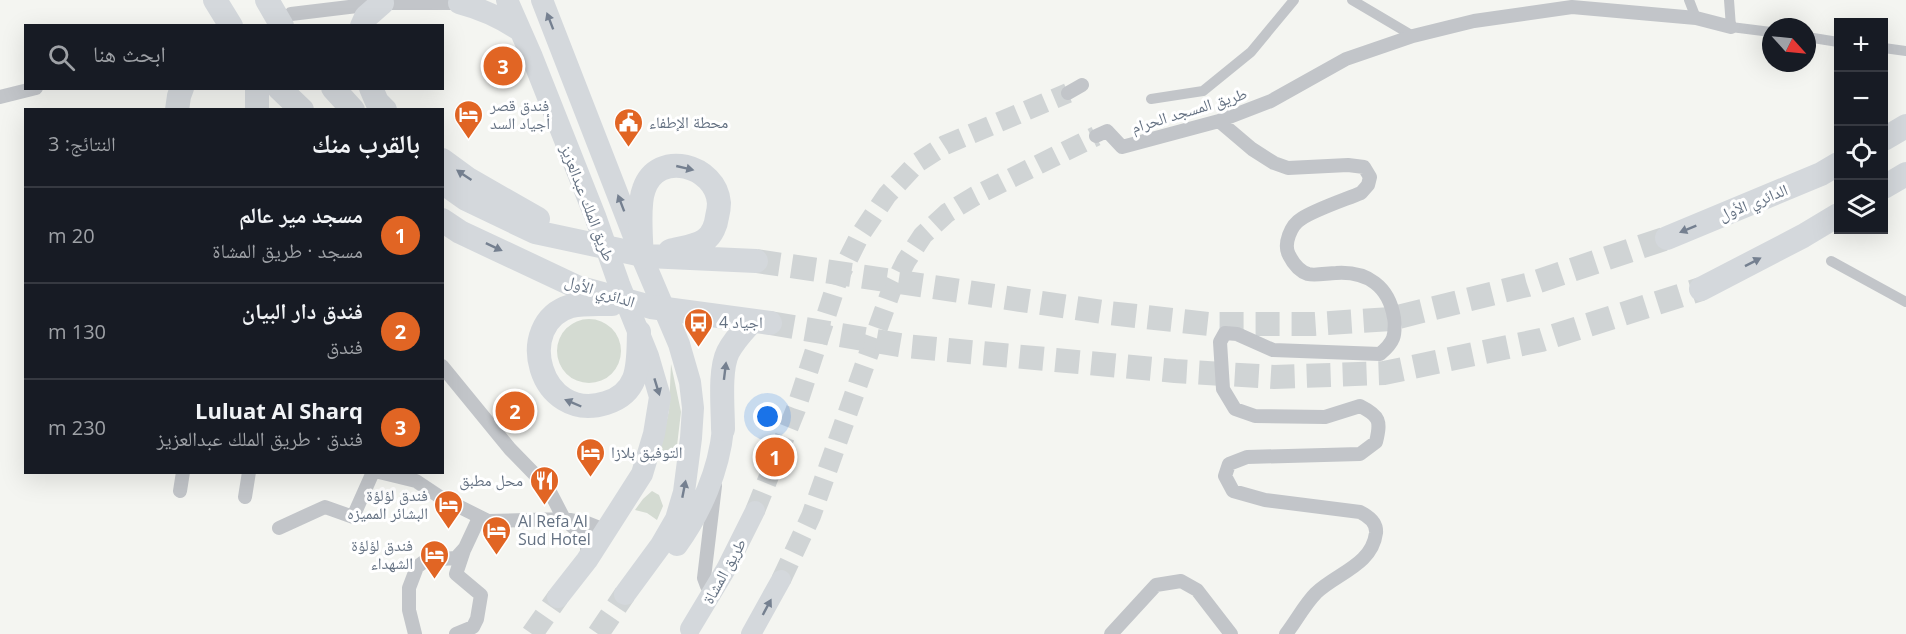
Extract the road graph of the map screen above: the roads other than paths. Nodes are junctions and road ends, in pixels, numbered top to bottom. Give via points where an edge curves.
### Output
1 (215, 0) edge
2 (267, 0) edge
3 (319, 0) edge
4 (507, 0) edge
5 (542, 0) edge
6 (1294, 0) edge
7 (1352, 0) edge
8 (1689, 0) edge
9 (1729, 0) edge
10 (461, 2) edge
11 (382, 3) junction
12 (1570, 4) edge
13 (1696, 18) junction
14 (287, 20) edge
15 (230, 24) edge
16 (270, 24) edge
17 (363, 24) edge
18 (1731, 27) junction
19 (519, 30) junction
20 (1762, 31) edge
21 (1413, 36) junction
22 (1816, 39) edge
23 (1834, 41) edge
24 (560, 46) junction
25 (1888, 49) edge
26 (1906, 51) edge
27 (532, 57) junction
28 (1082, 86) dead end
29 (28, 90) edge
30 (181, 90) edge
31 (281, 90) edge
32 (335, 90) edge
33 (372, 90) edge
34 (1068, 93) tunnel mouth
35 (0, 97) edge
36 (1151, 99) dead end
37 (177, 108) edge
38 (300, 108) edge
39 (351, 108) edge
40 (383, 108) edge
41 (1219, 121) junction
42 (1906, 126) edge
43 (1102, 134) dead end
44 (1888, 137) edge
45 (444, 161) edge
46 (1834, 167) edge
47 (1906, 174) edge
48 (444, 183) edge
49 (1888, 185) edge
50 (1834, 218) edge
51 (444, 221) edge
52 (542, 230) junction
53 (1667, 238) tunnel mouth
54 (644, 257) junction
55 (756, 261) tunnel mouth
56 (1831, 261) dead end
57 (1701, 289) tunnel mouth
58 (1906, 302) edge
59 (651, 307) junction
60 (639, 332) junction
61 (444, 368) edge
62 (723, 429) joint
63 (714, 468) junction
64 (183, 474) edge
65 (249, 474) edge
66 (372, 474) edge
67 (387, 474) edge
68 (180, 491) dead end
69 (245, 497) dead end
70 (756, 512) tunnel mouth
71 (479, 518) junction
72 (564, 519) junction
73 (279, 528) dead end
74 (607, 531) junction
75 (465, 548) junction
76 (587, 560) junction
77 (781, 580) tunnel mouth
78 (713, 591) junction
79 (558, 597) tunnel mouth
80 (690, 629) dead end
81 (415, 634) edge
82 (456, 634) edge
83 (751, 634) edge
84 (1111, 634) edge
85 (1231, 634) edge
86 (1286, 634) edge

1 - 15 highway
2 - 14 highway
3 - 14 street
4 - 19 highway, طريق الملك عبدالعزيز
24 -> 5 highway, طريق الملك عبدالعزيز
6 - 36 street via 1251,52 1203,91
7 - 21 street
8 - 13 street
9 - 18 street
10 - 11 street
10 - 19 highway via 503,18
11 - 14 street
11 - 17 highway
12 - 13 street, طريق المسجد الحرام
12 - 21 street, طريق المسجد الحرام
13 - 18 street, طريق المسجد الحرام
14 - 16 street
18 - 20 street, طريق المسجد الحرام
19 - 27 highway, طريق الملك عبدالعزيز
21 - 41 street, طريق المسجد الحرام via 1346,58 1271,101
22 - 23 street
24 - 27 highway
54 -> 24 highway, طريق الملك عبدالعزيز
25 - 26 street
27 - 60 highway, طريق الملك عبدالعزيز
28 - 34 street
29 - 35 street
30 - 37 highway
31 - 38 highway
32 - 39 highway
33 - 40 highway
41 - 43 street, طريق المسجد الحرام via 1122,147
41 - 86 street via 1252,149 1288,168 1364,167 1370,177 1368,185 1360,193 1300,219 1288,236 1286,250 1294,265 1308,274 1365,275 1378,285 1392,306 1395,331 1391,345 1380,354 1273,350 1237,334 1225,333 1220,342 1223,389 1234,409 1255,416 1325,417 1360,406 1373,413 1380,425 1376,442 1360,454 1247,457 1229,464 1225,476 1233,491 1265,500 1360,513 1369,517 1376,528 1375,542 1361,562 1316,593
42 - 44 highway
52 -> 45 highway
46 -> 53 highway, الدائري الأول
47 - 49 highway
48 - 52 highway via 466,199
57 -> 50 highway
51 -> 59 highway, الدائري الأول via 577,287
52 - 54 highway
54 -> 54 highway via 643,189 652,175 664,167 681,165 707,177 719,203 717,223 710,235 703,242
54 - 55 highway
63 -> 54 highway, طريق الملك عبدالعزيز via 702,504 686,533 651,580 625,594 676,519 684,492 693,408 679,344
56 - 58 street
60 -> 59 highway via 638,369 628,391 614,401 581,407 562,398 540,367 541,335 552,318 570,306 596,303
62 -> 59 highway, الدائري الأول via 727,353 738,337 761,322
60 -> 74 highway, طريق الملك عبدالعزيز via 660,397 642,474
61 - 72 street via 510,449 548,488
62 - 63 highway
63 - 78 street via 715,493 704,579
64 - 68 street
65 - 69 street
66 - 73 street via 353,517 325,507
67 - 71 street via 416,481
70 - 78 main road, طريق المشاة
71 - 72 street
71 - 75 street
72 - 74 street
72 - 76 street via 581,534 587,546
74 - 76 highway, طريق الملك عبدالعزيز
75 - 81 street via 456,558 426,560 417,567 409,588
75 - 82 street via 456,574 482,595 473,627
76 - 79 highway, طريق الملك عبدالعزيز
83 -> 77 main road
78 - 80 main road, طريق المشاة
84 - 85 street via 1156,585 1181,581 1197,590

